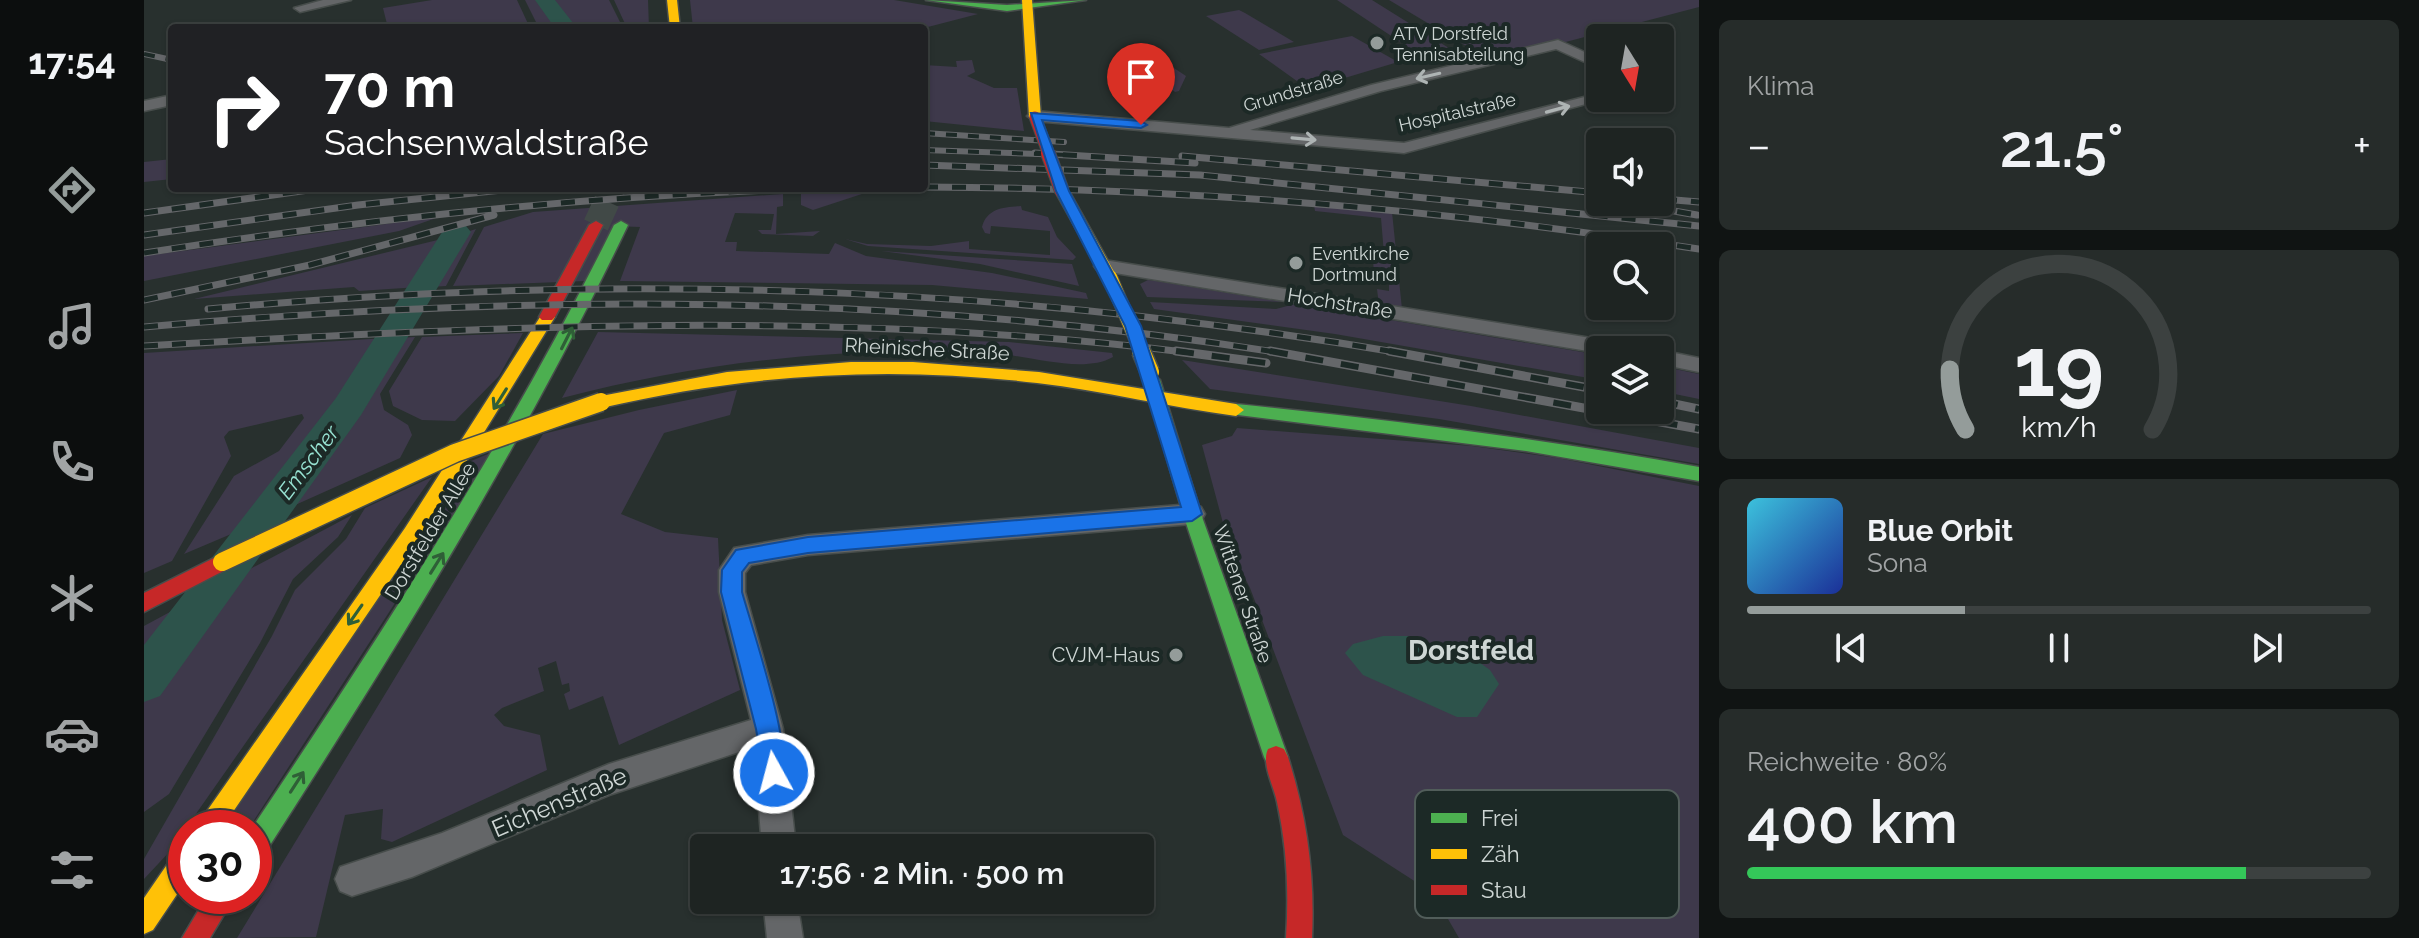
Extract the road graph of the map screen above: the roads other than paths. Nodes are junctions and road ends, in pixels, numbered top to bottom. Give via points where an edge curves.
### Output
1 (345, 0) edge
2 (655, 0) edge
3 (672, 0) edge
4 (931, 0) edge
5 (958, 0) edge
6 (1081, 0) edge
7 (984, 1) edge
8 (1027, 3) edge
9 (299, 9) edge
10 (657, 24) edge
11 (675, 24) edge
12 (1586, 58) edge
13 (168, 101) edge
14 (1586, 102) edge
15 (144, 106) edge
16 (1035, 117) junction
17 (1226, 132) junction
18 (596, 225) tunnel mouth
19 (621, 225) dead end
20 (1107, 272) junction
21 (1586, 345) edge
22 (1674, 360) edge
23 (1699, 365) edge
24 (1157, 397) junction
25 (1699, 474) edge
26 (1192, 514) junction
27 (144, 603) edge
28 (768, 729) junction
29 (219, 810) edge
30 (272, 819) edge
31 (778, 834) edge
32 (168, 873) edge
33 (352, 879) dead end
34 (168, 885) edge
35 (144, 892) edge
36 (210, 914) edge
37 (782, 914) edge
38 (144, 921) edge
39 (195, 938) edge
40 (785, 938) edge
41 (1299, 938) edge

1 - 9 street
2 - 10 main road
3 - 11 main road
4 - 8 main road via 978,7
5 - 7 main road
6 - 8 main road
7 - 8 main road
8 - 16 main road, Wittener Straße
12 -> 17 street, Grundstraße via 1558,44 1341,97
13 - 15 street
17 -> 14 street, Hospitalstraße via 1407,148
16 - 17 street, Grundstraße
16 - 20 main road, Wittener Straße, bridge via 1062,191
18 -> 29 main road, Dorstfelder Allee via 485,423
30 -> 19 main road, Dorstfelder Allee via 464,521 566,342
20 - 21 street, Hochstraße
20 - 24 main road, Wittener Straße, bridge
22 - 23 street
24 - 25 main road, Rheinische Straße via 1575,450
24 - 26 main road, Wittener Straße
24 - 27 main road, Rheinische Straße, bridge via 993,373 847,365 705,379 601,402 439,458
26 - 28 street via 808,545 743,556 732,570 732,592
26 - 41 main road, Wittener Straße via 1301,836
28 - 31 street
28 - 33 street, Eichenstraße via 650,764 476,838
32 - 35 main road
34 - 38 main road
36 - 39 main road
37 - 40 street

